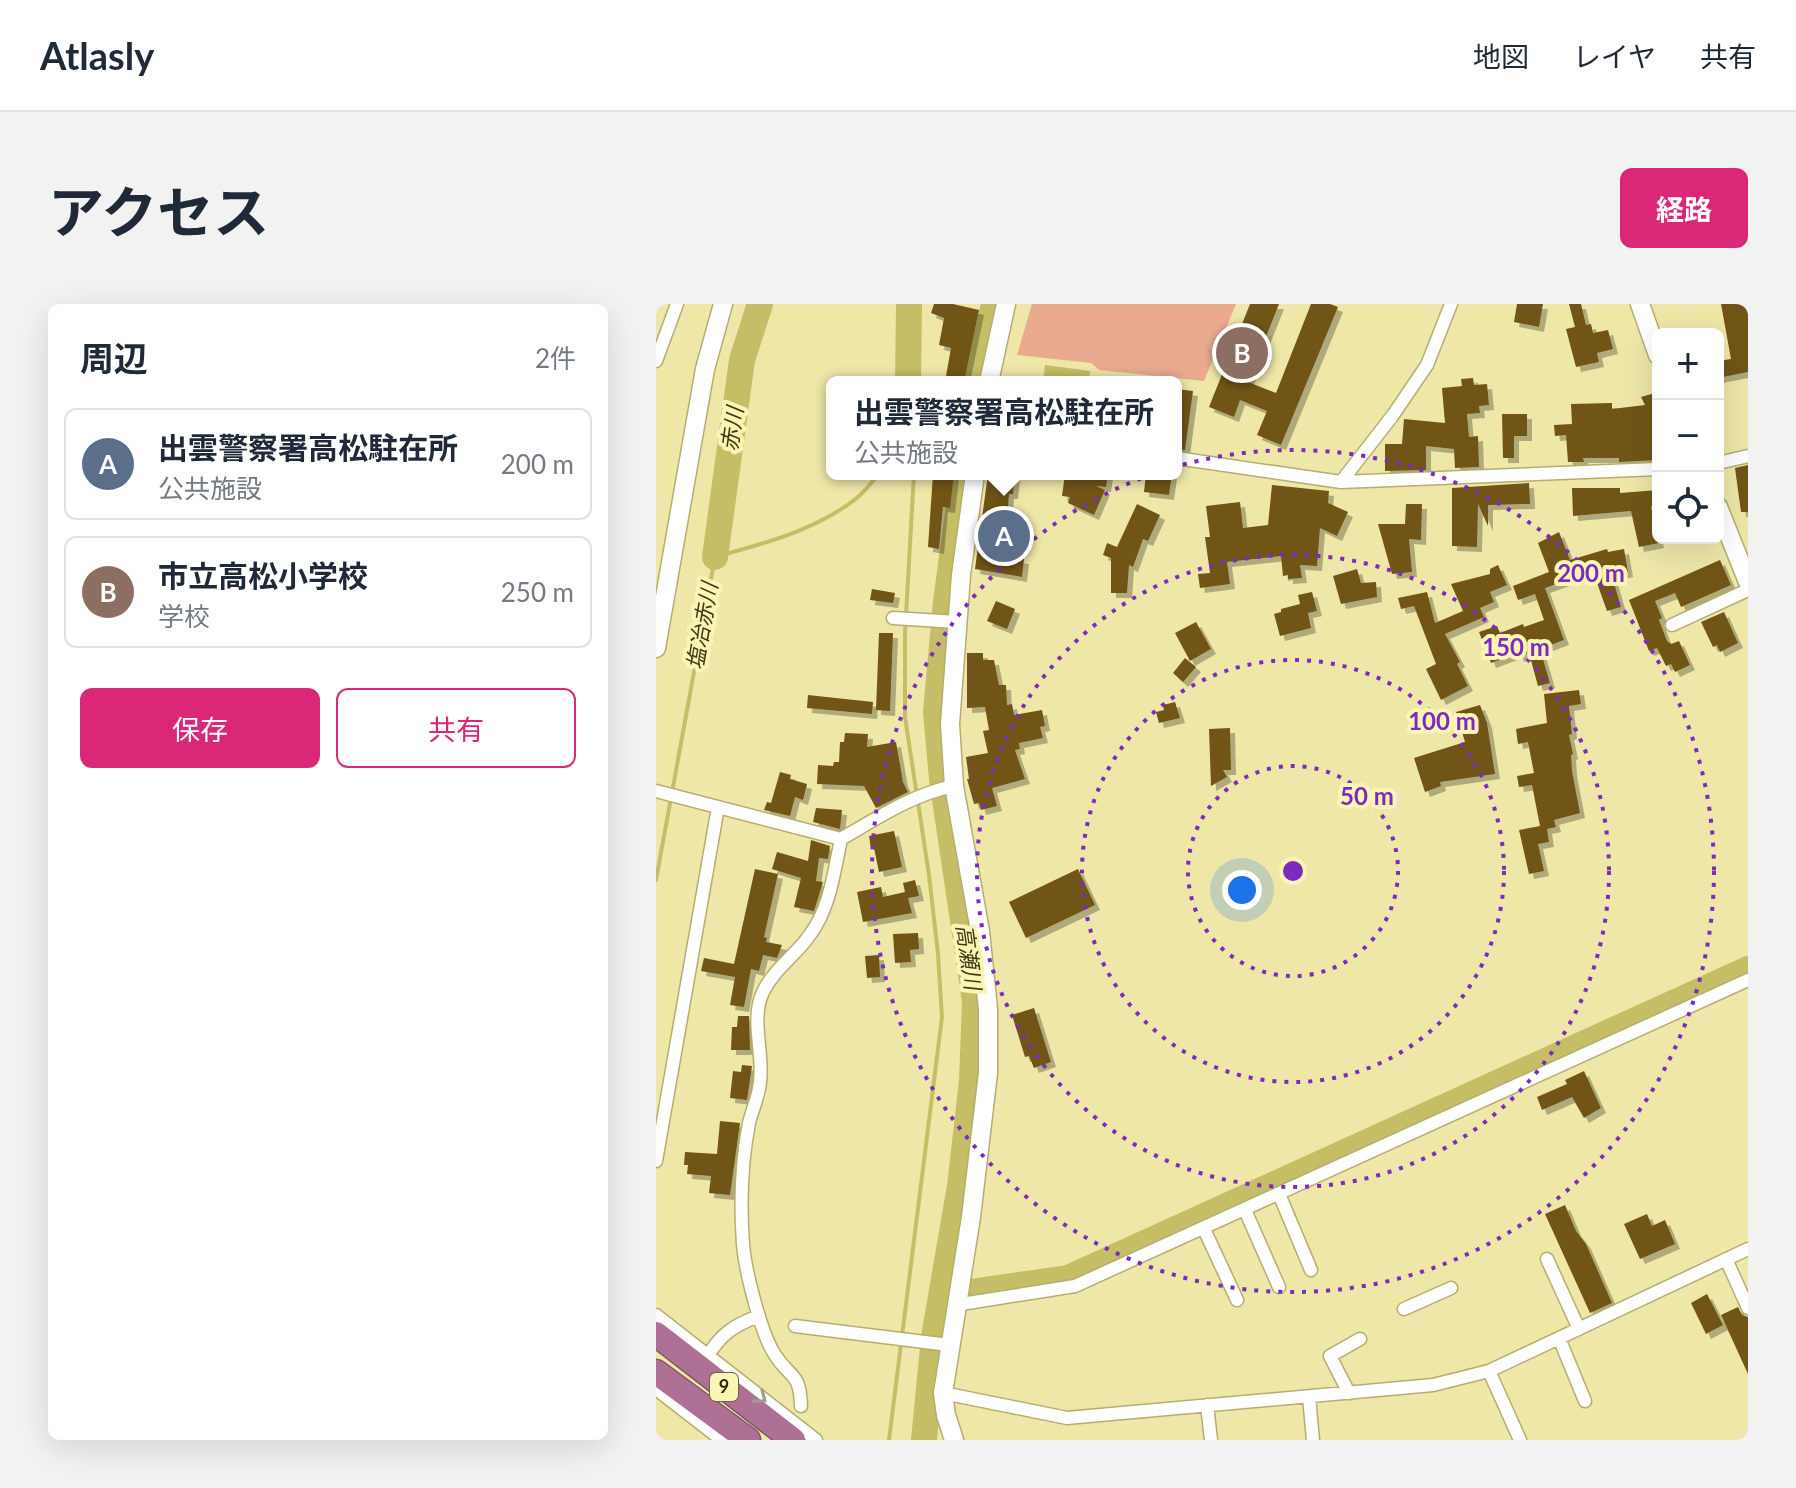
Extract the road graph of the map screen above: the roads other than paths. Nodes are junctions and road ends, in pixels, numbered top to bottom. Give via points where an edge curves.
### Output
1 (677, 304) edge
2 (723, 304) edge
3 (1006, 304) edge
4 (1451, 304) edge
5 (1640, 304) edge
6 (1652, 338) edge
7 (656, 361) edge
8 (990, 376) edge
9 (1748, 456) edge
10 (1182, 459) edge
11 (1724, 462) edge
12 (1652, 469) edge
13 (974, 480) edge
14 (1341, 482) junction
15 (1724, 522) edge
16 (1748, 582) edge
17 (1748, 590) edge
18 (893, 618) dead end
19 (957, 622) junction
20 (1672, 625) dead end
21 (656, 648) edge
22 (954, 786) junction
23 (656, 791) edge
24 (718, 807) junction
25 (841, 839) junction
26 (1748, 980) edge
27 (656, 1161) edge
28 (1279, 1194) junction
29 (1245, 1210) junction
30 (1204, 1229) junction
31 (1748, 1249) edge
32 (1547, 1259) dead end
33 (1726, 1259) junction
34 (1311, 1270) dead end
35 (1279, 1287) dead end
36 (1451, 1288) dead end
37 (1237, 1300) dead end
38 (955, 1305) junction
39 (1748, 1308) edge
40 (1404, 1309) dead end
41 (656, 1315) edge
42 (759, 1316) junction
43 (795, 1326) dead end
44 (1579, 1329) junction
45 (656, 1334) edge
46 (1559, 1338) junction
47 (1360, 1339) dead end
48 (949, 1345) junction
49 (707, 1357) junction
50 (1489, 1371) junction
51 (656, 1372) edge
52 (656, 1389) edge
53 (943, 1393) junction
54 (1349, 1393) junction
55 (1309, 1397) junction
56 (1585, 1401) dead end
57 (1207, 1405) junction
58 (801, 1406) dead end
59 (722, 1440) edge
60 (748, 1440) edge
61 (793, 1440) edge
62 (816, 1440) edge
63 (954, 1440) edge
64 (1211, 1440) edge
65 (1313, 1440) edge
66 (1520, 1440) edge

1 - 7 street
2 - 21 street via 705,369
3 - 8 street
4 - 14 street via 1427,365
5 - 6 street
9 - 11 street
10 - 14 street
12 - 14 street
13 - 19 street
15 - 16 street
17 - 20 street
18 - 19 street
19 - 22 street via 950,724
22 - 25 street via 909,800
22 - 38 street via 988,1009 982,1141
23 - 24 street
24 - 25 street
24 - 27 street
25 - 42 street via 820,920 777,970 758,1008 760,1082 740,1178 743,1248
26 - 28 street
28 - 29 street
28 - 34 street
29 - 30 street
29 - 35 street
30 - 37 street
30 - 38 street via 1075,1286
31 - 33 street
32 - 44 street
33 - 39 street
33 - 44 street
36 - 40 street
38 - 48 street
41 - 49 street
42 - 49 street via 719,1337
42 - 58 street via 775,1355 801,1386
43 - 48 street
44 - 46 street
45 - 61 highway, 9
46 - 50 street
46 - 56 street
47 - 54 street via 1330,1356
48 - 53 street
49 -> 62 street
50 - 54 street via 1433,1385
50 - 66 street
51 - 60 highway, 9
52 - 59 street
53 - 57 street via 1067,1418
53 - 63 street
54 - 55 street
55 - 57 street
55 - 65 street
57 - 64 street

